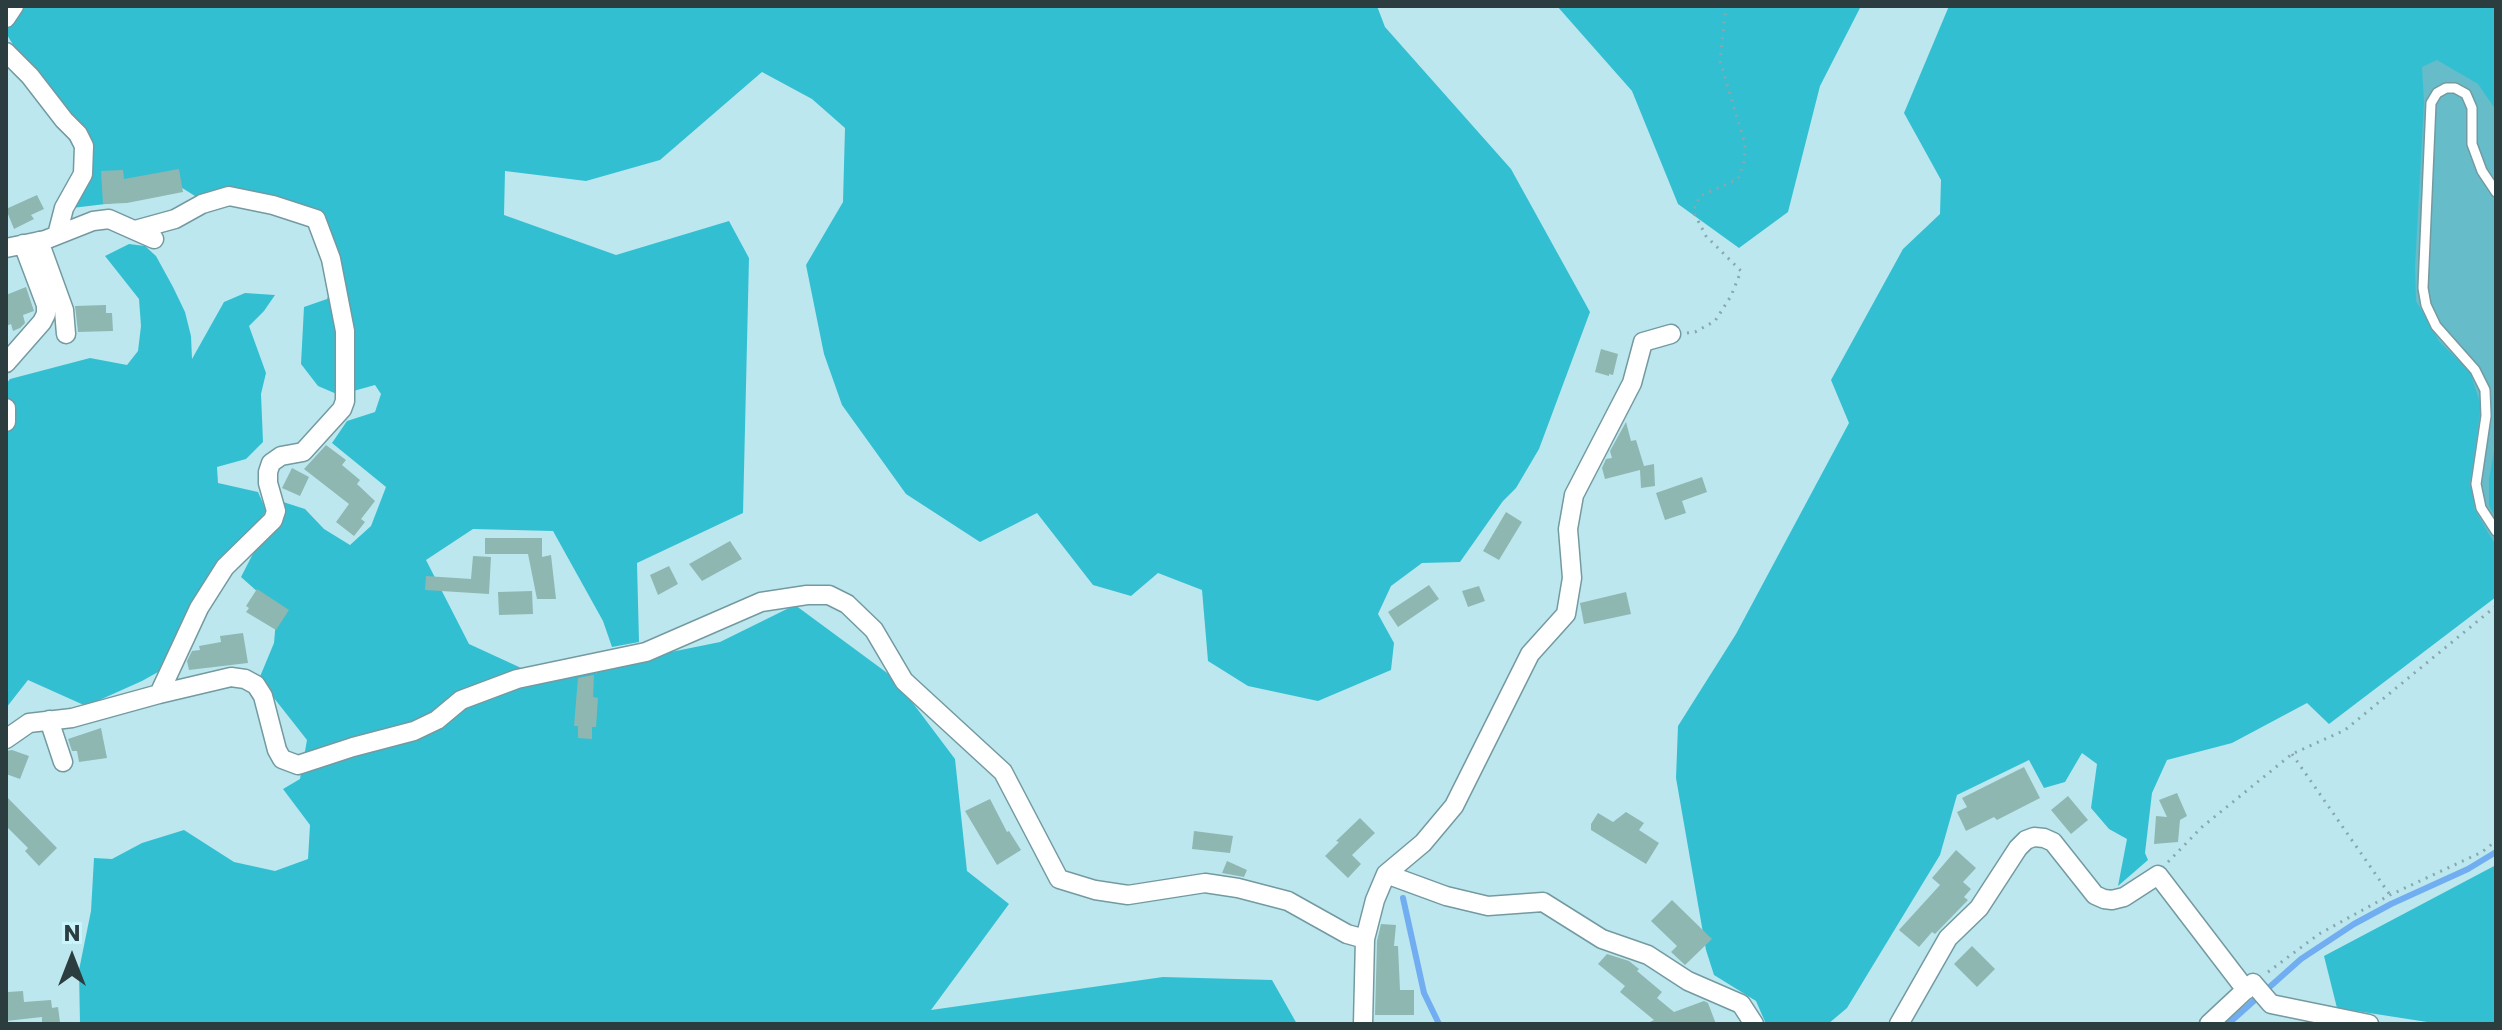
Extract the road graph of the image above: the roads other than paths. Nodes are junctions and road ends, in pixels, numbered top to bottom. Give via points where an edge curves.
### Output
1 (14, 6) edge
2 (6, 18) edge
3 (6, 52) edge
4 (2496, 192) edge
5 (135, 230) junction
6 (57, 235) junction
7 (154, 239) dead end
8 (23, 244) edge
9 (66, 334) dead end
10 (1671, 334) road end
11 (6, 363) edge
12 (6, 408) edge
13 (6, 422) edge
14 (2496, 531) edge
15 (159, 694) junction
16 (49, 720) junction
17 (6, 739) edge
18 (63, 762) dead end
19 (1386, 874) junction
20 (1365, 939) junction
21 (2256, 991) junction
22 (1363, 1024) edge
23 (1754, 1024) edge
24 (1899, 1024) edge
25 (2209, 1024) edge
26 (2369, 1024) edge

1 - 2 street
3 - 6 street via 84,146 83,174 64,208
4 - 14 lane via 2472,144 2472,108 2466,94 2446,88 2431,103 2423,288 2436,326 2475,370 2485,390 2488,405 2476,484 2481,508
5 - 6 street via 109,219
5 - 7 street
5 - 15 street via 229,196 316,219 331,259 345,331 342,409 303,452 271,463 273,520 225,567 199,608
6 - 8 street
8 - 9 street via 64,310
8 - 11 street via 46,314
10 - 19 street via 1643,342 1632,383 1574,495 1566,614 1530,654 1454,806 1423,843
12 - 13 street
15 - 16 street
15 - 20 street via 231,677 245,679 263,696 282,759 298,765 414,731 461,700 517,679 646,652 761,602 829,595 874,630 904,681 1003,772 1059,879 1128,895 1205,883 1238,888 1288,901
16 - 17 street via 29,723
16 - 18 street
19 - 20 street
19 - 23 street via 1488,906 1543,902 1602,939 1648,955 1688,981 1741,1004
20 - 22 street
21 - 24 street via 2158,875 2124,897 2104,899 2044,838 2026,840 1979,908 1948,938
21 - 25 street
21 - 26 street via 2271,1004

